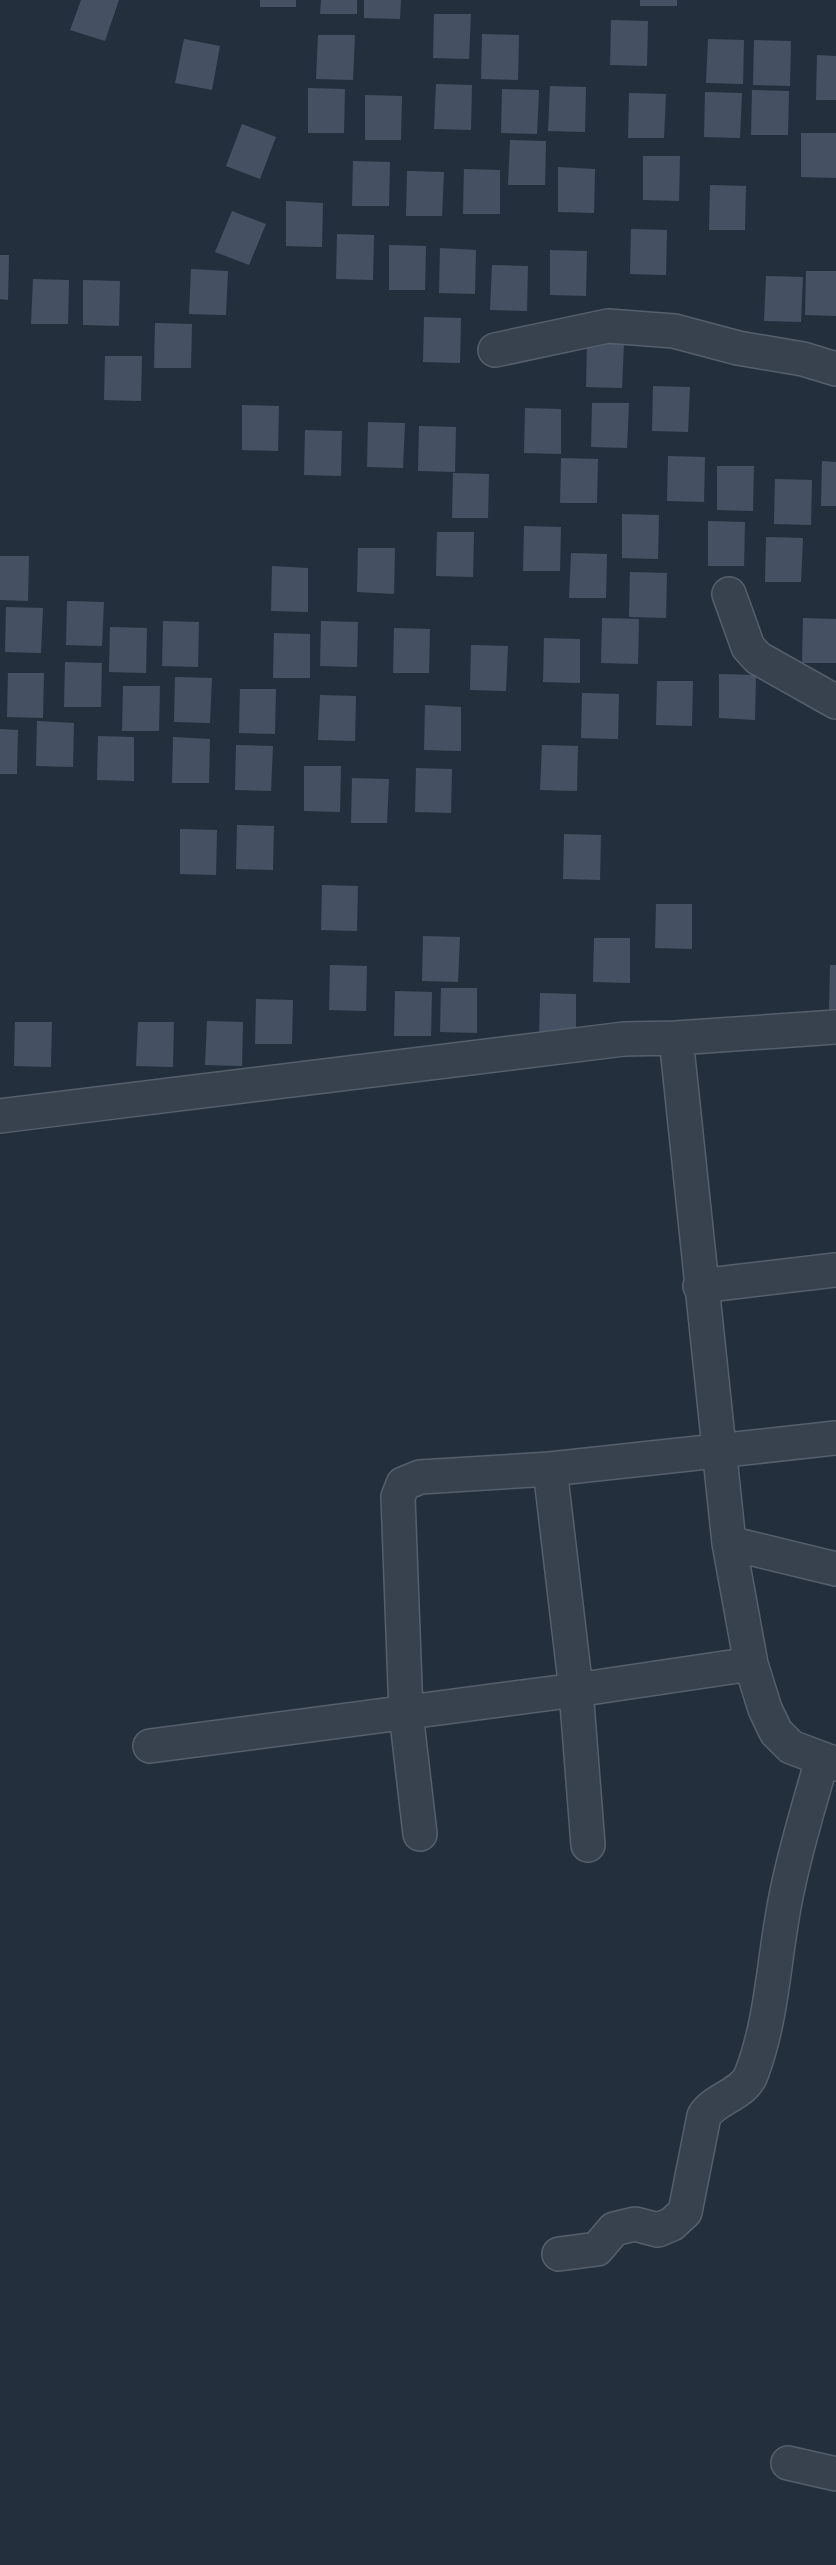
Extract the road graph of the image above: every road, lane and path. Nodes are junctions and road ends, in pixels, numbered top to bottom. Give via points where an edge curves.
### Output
1 (495, 350) dead end
2 (836, 369) edge
3 (729, 594) dead end
4 (836, 702) edge
5 (836, 1027) edge
6 (675, 1038) junction
7 (0, 1116) edge
8 (836, 1270) edge
9 (700, 1286) junction
10 (836, 1438) edge
11 (720, 1449) junction
12 (550, 1469) junction
13 (729, 1543) junction
14 (836, 1569) edge
15 (751, 1664) junction
16 (576, 1690) junction
17 (406, 1713) junction
18 (150, 1746) dead end
19 (829, 1762) edge
20 (420, 1834) dead end
21 (588, 1845) dead end
22 (559, 2254) dead end
23 (788, 2463) dead end
24 (836, 2474) edge

1 - 2 street via 608,326 674,331
3 - 4 street via 748,647 758,658
5 - 6 street
6 - 7 street via 624,1039
6 - 9 street
8 - 9 street
9 - 11 street
10 - 11 street
11 - 12 street
11 - 13 street
12 - 16 street
12 - 17 street via 420,1477 403,1484 398,1497
13 - 14 street
13 - 15 street
15 - 16 street
15 - 19 street via 776,1732 792,1747
16 - 17 street
16 - 21 street
17 - 18 street
17 - 20 street
19 - 22 street via 788,1887 764,2026 750,2077 704,2116 685,2212 658,2230 635,2224 614,2229 597,2249
23 - 24 street

